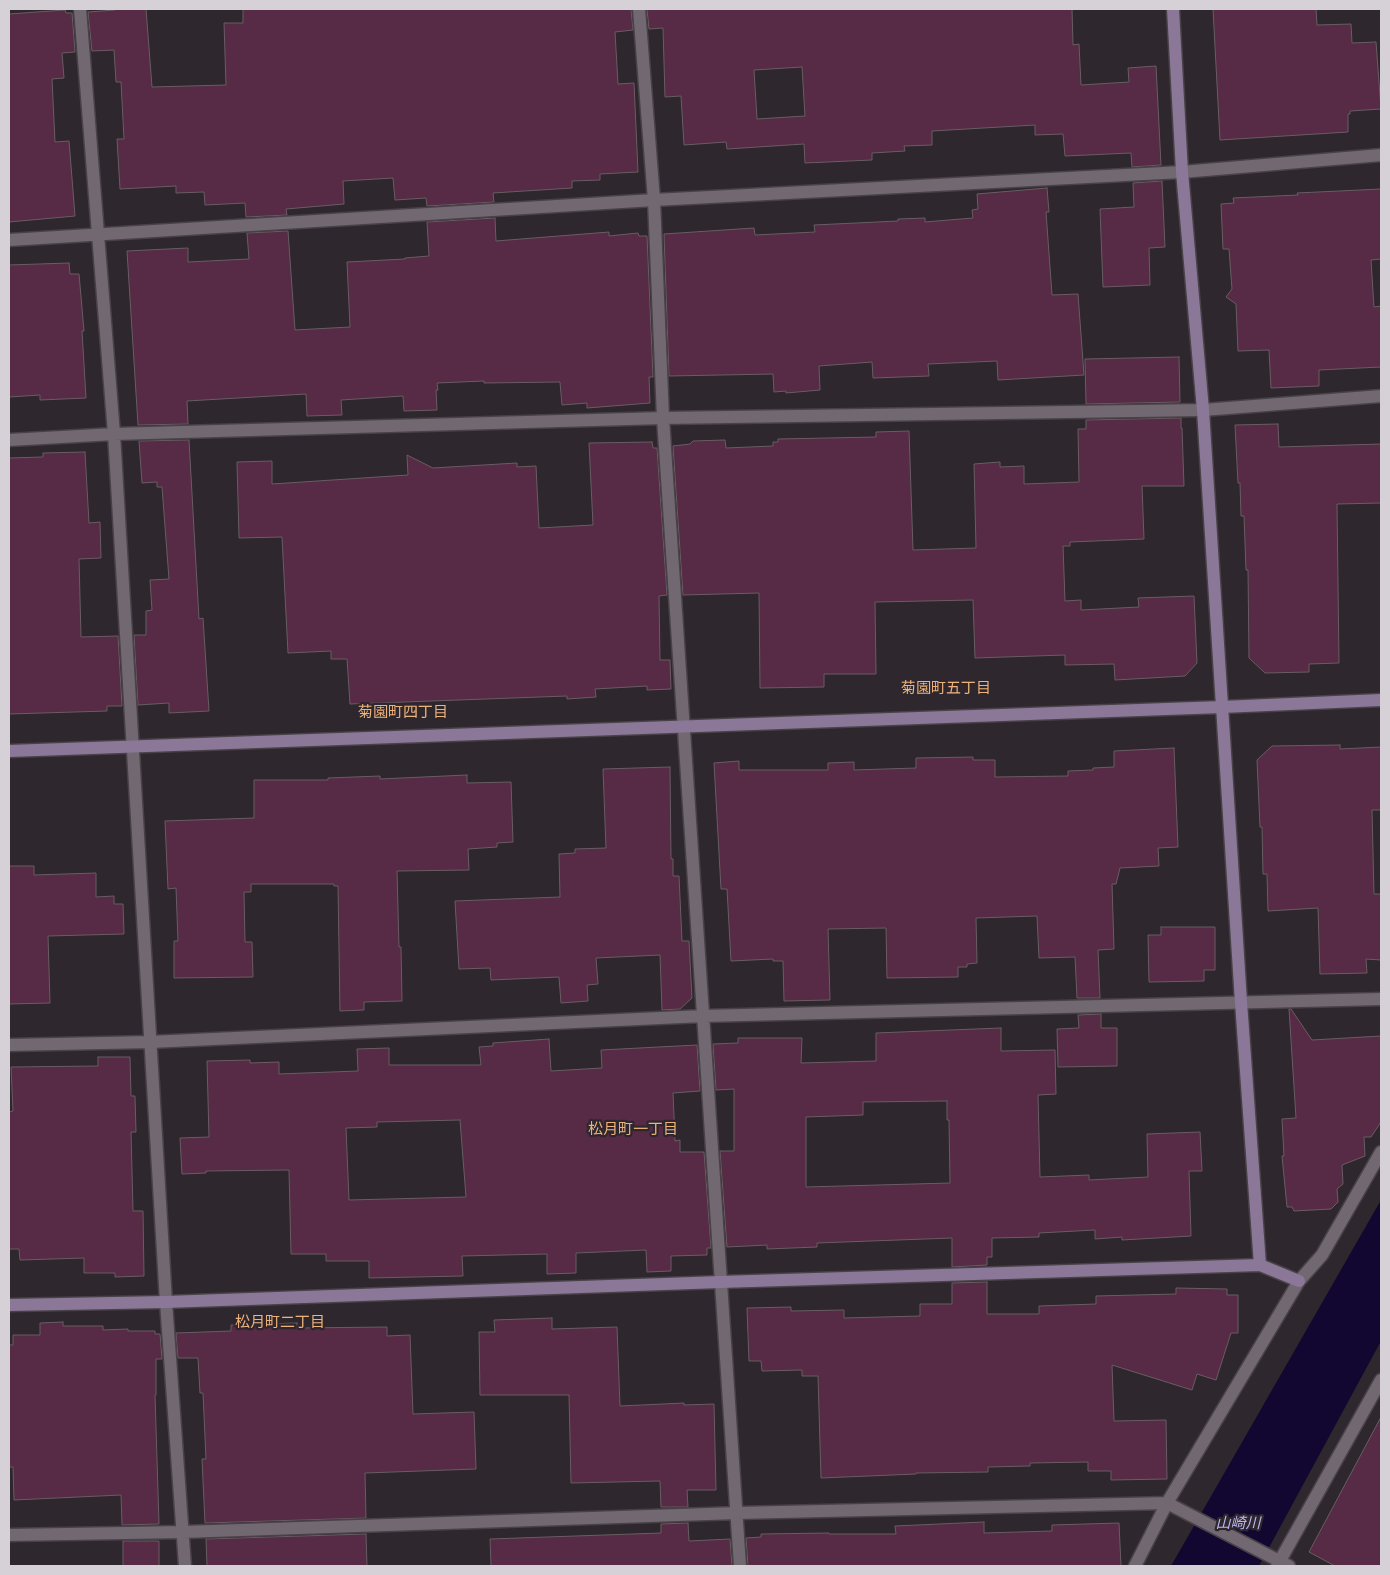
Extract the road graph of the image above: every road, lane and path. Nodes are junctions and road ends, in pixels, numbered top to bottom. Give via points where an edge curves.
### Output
1 (80, 9) edge
2 (639, 9) edge
3 (1173, 9) edge
4 (1381, 155) edge
5 (1182, 172) junction
6 (654, 200) junction
7 (98, 235) junction
8 (9, 240) edge
9 (1381, 396) edge
10 (1203, 410) junction
11 (663, 418) junction
12 (114, 434) junction
13 (9, 440) edge
14 (1381, 700) edge
15 (1222, 707) junction
16 (684, 727) junction
17 (133, 747) junction
18 (9, 751) edge
19 (1381, 999) edge
20 (1240, 1002) junction
21 (703, 1016) junction
22 (150, 1042) junction
23 (9, 1045) edge
24 (1381, 1152) edge
25 (1260, 1265) junction
26 (1299, 1281) junction
27 (720, 1282) junction
28 (166, 1302) junction
29 (9, 1305) edge
30 (1381, 1380) edge
31 (1167, 1503) junction
32 (737, 1513) junction
33 (182, 1532) junction
34 (9, 1535) edge
35 (1279, 1562) edge
36 (185, 1566) edge
37 (740, 1566) edge
38 (1135, 1566) edge

1 - 7 street
2 - 6 street
3 - 5 street
4 - 5 street
5 - 6 street
5 - 10 street
6 - 7 street
6 - 11 street
7 - 8 street
7 - 12 street
9 - 10 street
10 - 11 street
10 - 15 street
11 - 12 street
11 - 16 street
12 - 13 street
12 - 17 street
14 - 15 street
15 - 16 street
15 - 20 street
16 - 17 street
16 - 21 street
17 - 18 street
17 - 22 street
19 - 20 street
20 - 21 street
20 - 25 street
21 - 22 street
21 - 27 street
22 - 23 street
22 - 28 street
24 - 26 street via 1322,1255
25 - 26 street
25 - 27 street
26 - 31 street
27 - 28 street
27 - 32 street
28 - 29 street
28 - 33 street
30 - 35 street
31 - 32 street
31 - 35 street
31 - 38 street
32 - 33 street
32 - 37 street
33 - 34 street
33 - 36 street

